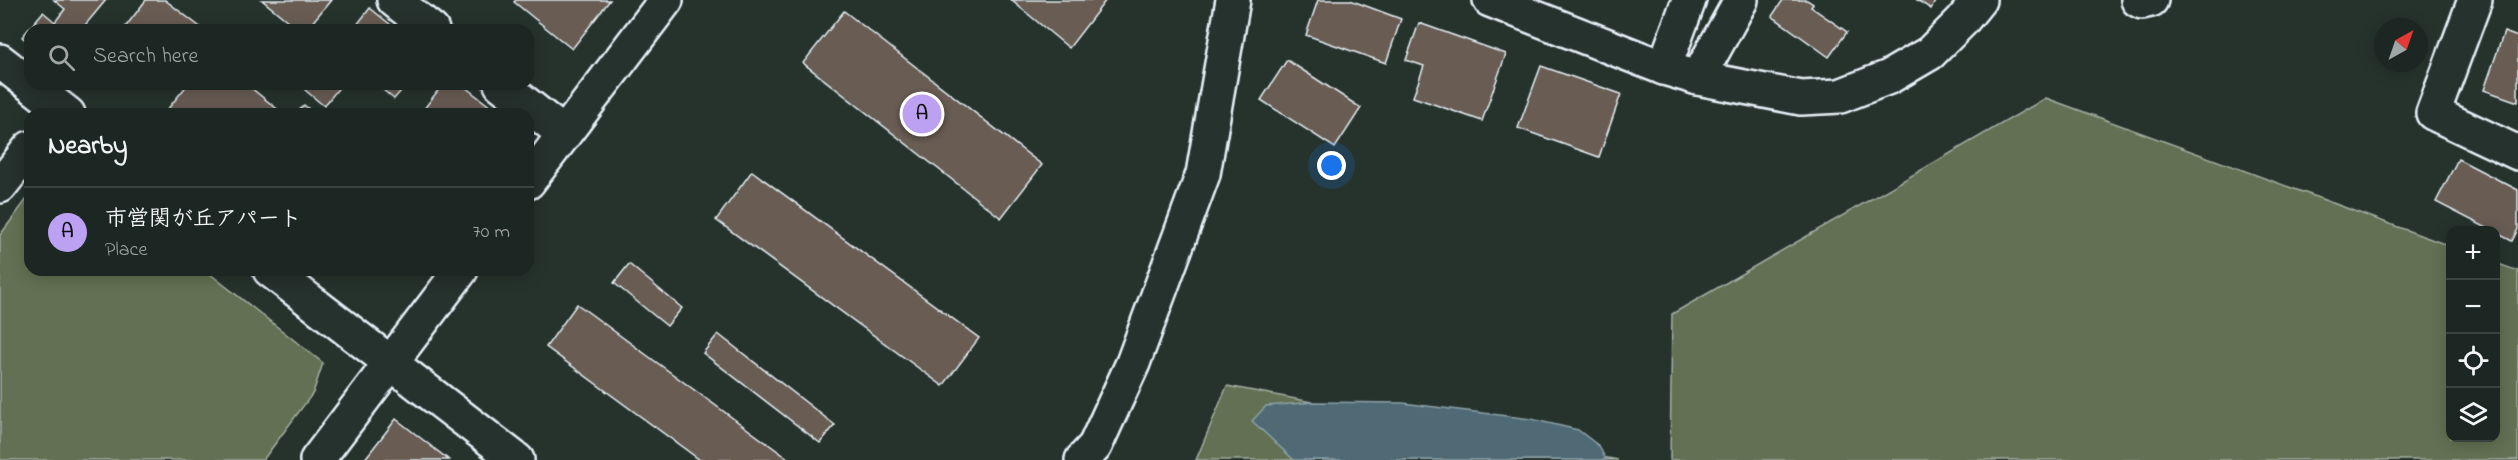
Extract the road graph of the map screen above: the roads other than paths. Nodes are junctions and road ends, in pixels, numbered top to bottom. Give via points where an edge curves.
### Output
1 (394, 0) edge
2 (666, 0) edge
3 (1233, 0) edge
4 (1490, 0) edge
5 (1689, 0) edge
6 (1741, 0) edge
7 (1979, 0) edge
8 (2138, 0) edge
9 (2151, 0) edge
10 (2475, 0) edge
11 (424, 24) edge
12 (0, 61) edge
13 (1664, 68) junction
14 (1698, 78) junction
15 (24, 81) edge
16 (35, 90) edge
17 (509, 90) edge
18 (57, 108) edge
19 (531, 108) edge
20 (534, 110) edge
21 (564, 134) junction
22 (2518, 153) edge
23 (24, 155) edge
24 (534, 174) edge
25 (0, 186) edge
26 (278, 276) edge
27 (456, 276) edge
28 (390, 364) junction
29 (317, 460) edge
30 (517, 460) edge
31 (1082, 460) edge

1 - 11 street
2 - 21 street
3 - 31 street via 1203,174 1133,363 1095,446
4 - 13 street
5 - 13 street
6 - 14 street
7 - 14 street via 1930,53 1889,77 1840,96 1801,98
8 - 9 street
10 - 22 street via 2433,113
12 - 15 street
13 - 14 street
16 - 18 street
17 - 19 street
20 - 21 street
21 - 24 street
23 - 25 street
26 - 28 street
27 - 28 street
28 - 29 street
28 - 30 street

